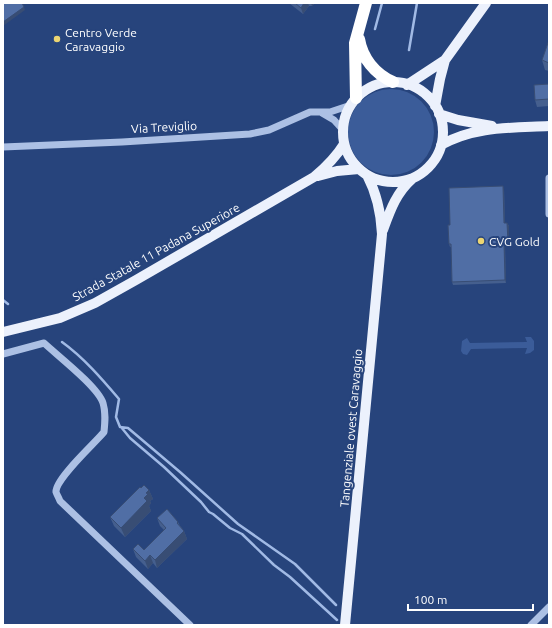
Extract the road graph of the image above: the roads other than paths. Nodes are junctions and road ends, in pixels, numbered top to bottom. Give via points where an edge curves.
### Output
1 (366, 3) edge
2 (486, 3) edge
3 (358, 34) junction
4 (445, 60) junction
5 (393, 82) junction
6 (407, 85) junction
7 (354, 102) junction
8 (437, 110) junction
9 (322, 113) junction
10 (549, 126) edge
11 (504, 128) junction
12 (343, 130) junction
13 (344, 144) junction
14 (441, 146) junction
15 (3, 147) edge
16 (363, 172) junction
17 (314, 177) junction
18 (413, 177) junction
19 (549, 178) edge
20 (549, 214) edge
21 (382, 234) junction
22 (3, 332) edge
23 (3, 354) edge
24 (549, 607) edge
25 (190, 625) edge
26 (345, 625) edge
27 (531, 625) edge

1 - 3 highway
2 - 4 main road
3 - 5 highway via 362,50 370,64 380,75
3 - 7 highway via 355,50 357,72
4 - 6 main road
4 - 8 main road
5 - 6 main road
5 - 7 main road via 373,87
6 - 8 main road via 420,90
7 - 9 street, Via Treviglio via 337,111
7 - 12 main road via 345,117
8 - 11 main road via 458,120
8 - 14 main road via 442,127
9 - 12 street via 334,120
9 - 15 street, Via Treviglio via 304,114 269,130 250,134
10 - 11 main road
11 - 14 main road via 464,135
12 - 13 main road
13 - 16 main road via 351,160
13 - 17 main road, Strada Statale 11 Padana Superiore via 330,163
14 - 18 main road via 429,166
16 - 17 main road, Strada Statale 11 Padana Superiore via 337,170
16 - 18 main road via 380,180 393,182
16 - 21 main road, Tangenziale ovest Caravaggio via 373,187
17 - 22 main road, Strada Statale 11 Padana Superiore via 95,303 60,318
18 - 21 main road, Tangenziale ovest Caravaggio via 395,200
19 - 20 street
21 - 26 main road, Tangenziale ovest Caravaggio
23 - 25 street via 44,343 92,387 103,402 104,432 72,466 58,484 56,492 60,501
24 - 27 street

